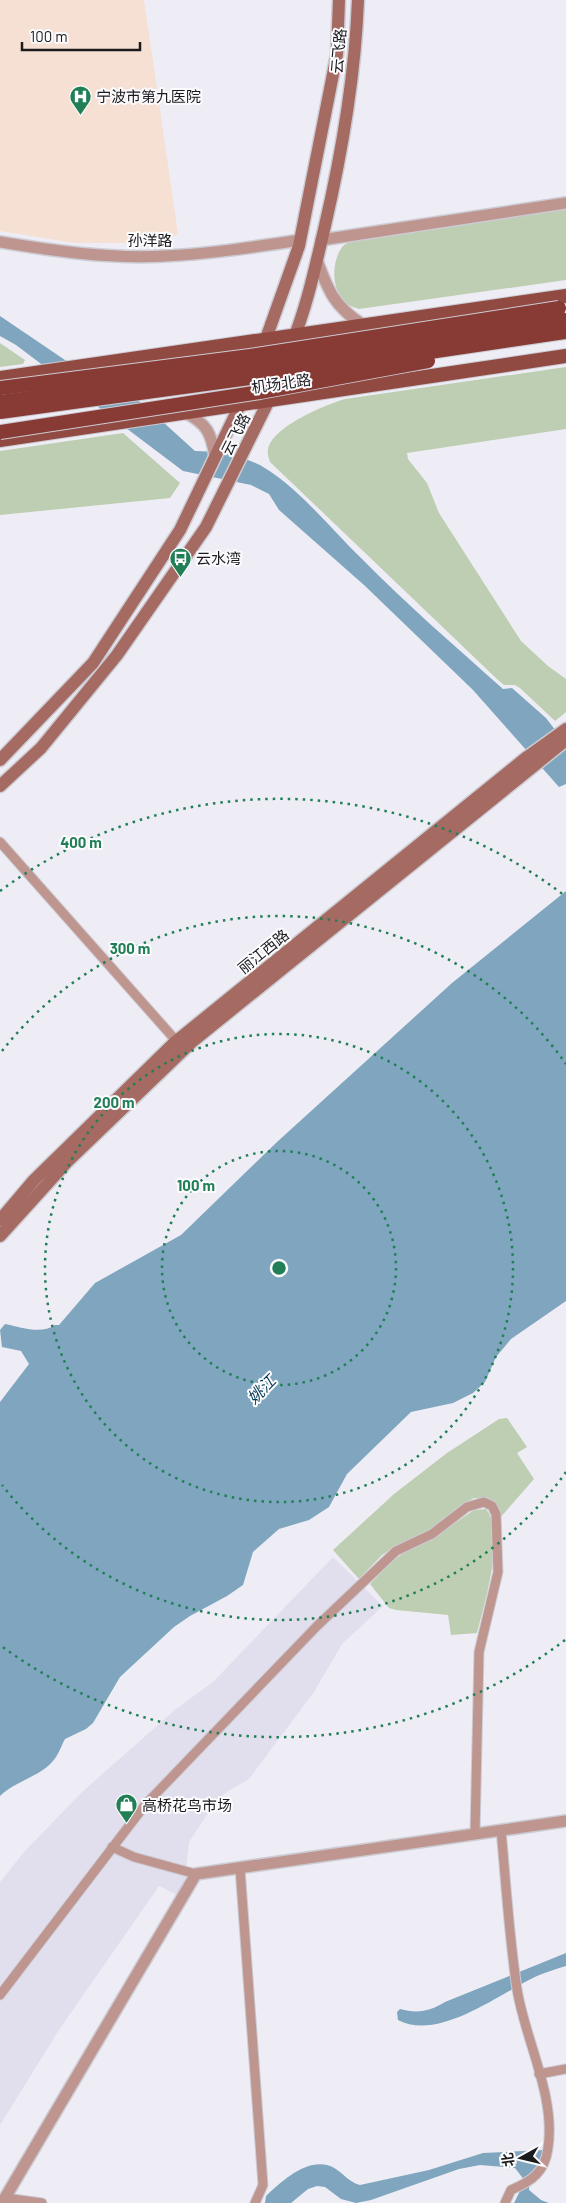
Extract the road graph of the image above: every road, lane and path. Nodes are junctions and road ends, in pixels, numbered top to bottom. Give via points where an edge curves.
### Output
1 (339, 0) edge
2 (358, 0) edge
3 (566, 203) edge
4 (300, 240) junction
5 (321, 240) junction
6 (0, 242) edge
7 (316, 260) junction
8 (566, 296) edge
9 (562, 320) edge
10 (363, 325) junction
11 (296, 335) junction
12 (266, 340) junction
13 (507, 347) dead end
14 (566, 356) edge
15 (0, 378) edge
16 (0, 388) edge
17 (270, 401) junction
18 (0, 402) edge
19 (240, 405) junction
20 (0, 412) edge
21 (186, 413) junction
22 (0, 432) edge
23 (0, 440) edge
24 (215, 456) junction
25 (564, 734) edge
26 (0, 760) edge
27 (0, 786) edge
28 (0, 842) edge
29 (180, 1045) junction
30 (0, 1220) edge
31 (0, 1236) edge
32 (566, 1820) edge
33 (500, 1830) junction
34 (476, 1834) junction
35 (112, 1847) junction
36 (240, 1868) junction
37 (196, 1874) junction
38 (0, 1995) edge
39 (566, 2070) edge
40 (538, 2074) junction
41 (4, 2200) edge
42 (42, 2203) edge
43 (255, 2203) edge
44 (506, 2203) edge

1 - 4 main road, 云飞路 via 337,54
2 - 5 main road, 云飞路 via 356,53 343,148
3 - 5 street
4 - 6 street, 孙洋路 via 236,250 162,256 75,254
4 - 12 main road, 云飞路
5 - 7 main road, 云飞路
7 - 10 street via 331,296 345,313
7 - 11 main road, 云飞路
8 - 10 main road
9 - 16 highway, bridge
9 - 18 highway, 机场北路, bridge
9 - 20 highway, 机场北路, bridge via 308,370
10 - 11 main road
11 - 12 main road
11 - 17 main road, 云飞路
12 - 15 main road
12 - 19 main road, 云飞路
13 - 22 highway, bridge via 260,392
14 - 17 main road, 机场北路
17 - 19 main road, 机场北路
17 - 27 main road, 云飞路 via 206,527 117,654 41,748
19 - 21 main road, 机场北路
19 - 24 main road, 云飞路
21 - 23 main road, 机场北路
21 - 24 street via 200,420 209,432
24 - 26 main road, 云飞路 via 180,530 93,663
25 - 29 main road, 丽江西路
28 - 29 street
29 - 30 main road, 丽江西路 via 34,1180
29 - 31 main road
32 - 33 street
33 - 34 street
33 - 40 street via 518,1990
34 - 35 street via 479,1652 498,1563 496,1514 492,1506 484,1502 467,1507 432,1534 396,1550 292,1651 145,1805
34 - 36 street
35 - 37 street via 134,1857
35 - 38 street
36 - 37 street
36 - 43 street via 263,2185
37 - 41 street
39 - 40 street
40 - 44 street via 551,2123 548,2150 541,2172 530,2182 511,2190
41 - 42 street

